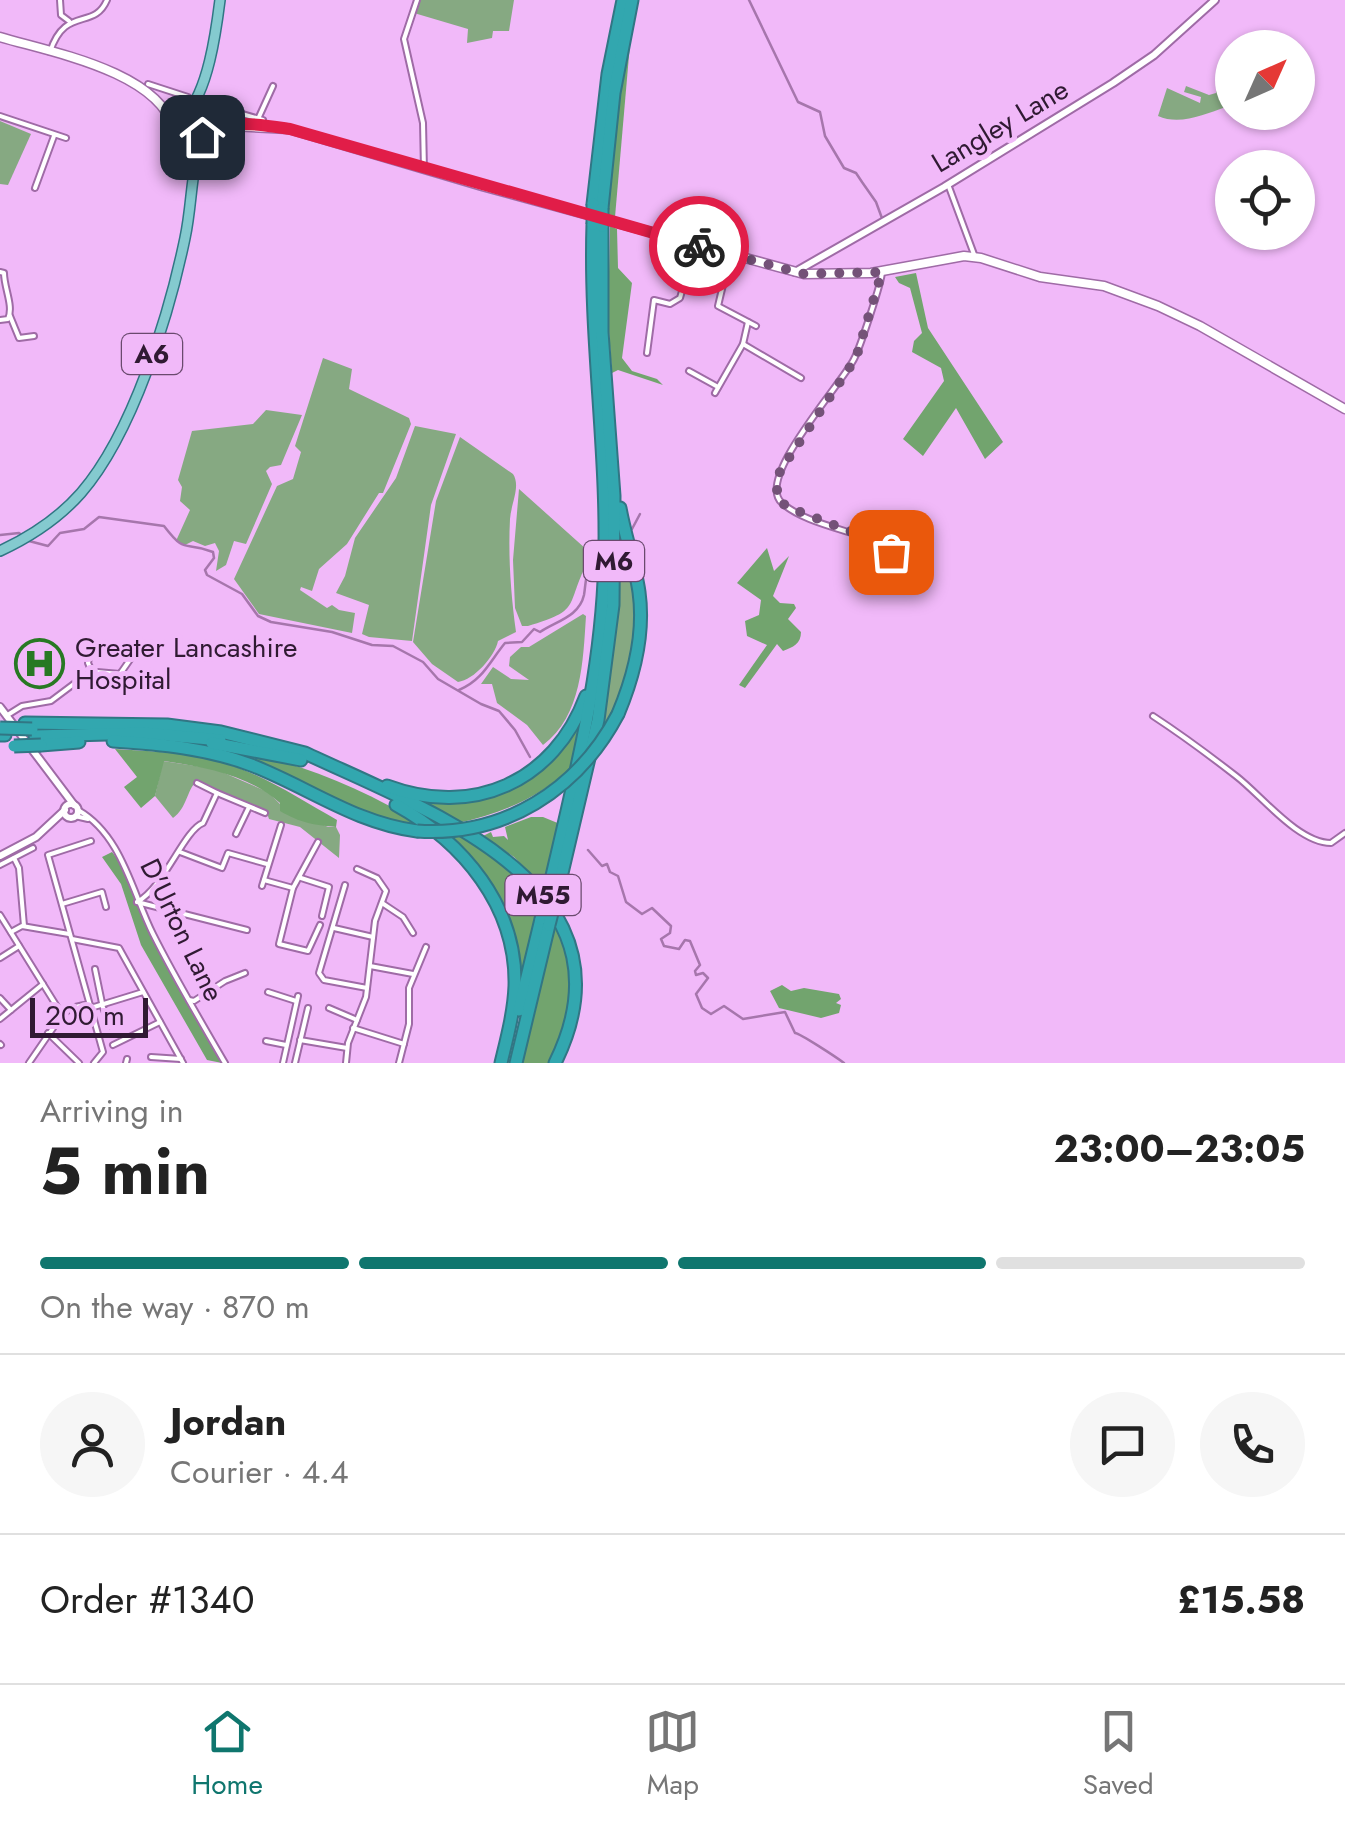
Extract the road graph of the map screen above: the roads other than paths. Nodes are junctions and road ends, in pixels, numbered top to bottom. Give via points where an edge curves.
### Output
1 (60, 0) edge
2 (107, 0) edge
3 (220, 0) edge
4 (418, 0) edge
5 (623, 0) edge
6 (632, 0) edge
7 (1215, 0) edge
8 (69, 21) junction
9 (0, 37) edge
10 (50, 52) junction
11 (148, 84) dead end
12 (273, 86) dead end
13 (161, 89) junction
14 (174, 93) junction
15 (155, 98) junction
16 (196, 100) junction
17 (168, 104) junction
18 (216, 106) junction
19 (237, 113) junction
20 (214, 115) dead end
21 (0, 116) edge
22 (183, 116) junction
23 (200, 119) junction
24 (230, 125) junction
25 (174, 129) junction
26 (54, 136) junction
27 (66, 138) dead end
28 (202, 138) junction
29 (183, 143) junction
30 (424, 170) junction
31 (948, 184) junction
32 (35, 188) dead end
33 (598, 206) junction
34 (598, 225) junction
35 (695, 245) junction
36 (730, 255) junction
37 (976, 257) junction
38 (795, 272) junction
39 (882, 272) junction
40 (2, 273) edge
41 (10, 316) junction
42 (0, 320) edge
43 (748, 322) junction
44 (756, 326) dead end
45 (34, 336) dead end
46 (742, 344) junction
47 (648, 352) dead end
48 (689, 372) dead end
49 (802, 378) dead end
50 (1345, 409) edge
51 (610, 434) junction
52 (14, 542) edge
53 (892, 580) dead end
54 (601, 623) junction
55 (92, 648) dead end
56 (136, 650) dead end
57 (93, 674) junction
58 (0, 707) edge
59 (1153, 716) dead end
60 (4, 732) edge
61 (33, 734) junction
62 (108, 741) junction
63 (303, 756) junction
64 (197, 783) dead end
65 (216, 793) junction
66 (249, 807) junction
67 (72, 811) junction
68 (265, 813) dead end
69 (281, 825) dead end
70 (1345, 833) edge
71 (236, 834) dead end
72 (91, 841) dead end
73 (318, 842) dead end
74 (33, 848) dead end
75 (180, 852) junction
76 (0, 856) edge
77 (14, 858) junction
78 (0, 864) edge
79 (266, 864) junction
80 (357, 869) dead end
81 (301, 878) junction
82 (345, 885) dead end
83 (554, 885) junction
84 (293, 888) junction
85 (137, 902) junction
86 (382, 903) junction
87 (62, 904) junction
88 (106, 907) dead end
89 (0, 915) edge
90 (322, 916) dead end
91 (545, 922) junction
92 (320, 925) dead end
93 (24, 926) junction
94 (334, 928) junction
95 (247, 930) dead end
96 (10, 932) junction
97 (413, 933) dead end
98 (71, 937) junction
99 (374, 937) junction
100 (19, 946) junction
101 (426, 947) dead end
102 (0, 958) edge
103 (370, 966) junction
104 (95, 969) dead end
105 (246, 973) dead end
106 (414, 974) junction
107 (43, 984) junction
108 (367, 988) junction
109 (143, 992) junction
110 (268, 992) dead end
111 (0, 998) edge
112 (189, 1000) junction
113 (90, 1004) junction
114 (102, 1005) junction
115 (308, 1008) dead end
116 (329, 1008) dead end
117 (11, 1010) junction
118 (62, 1014) junction
119 (0, 1019) edge
120 (357, 1020) junction
121 (160, 1022) junction
122 (110, 1025) dead end
123 (354, 1028) junction
124 (48, 1033) junction
125 (300, 1040) junction
126 (266, 1041) dead end
127 (113, 1044) dead end
128 (404, 1044) junction
129 (286, 1045) junction
130 (347, 1048) junction
131 (150, 1057) dead end
132 (182, 1061) edge
133 (29, 1063) edge
134 (79, 1063) edge
135 (94, 1063) edge
136 (225, 1063) edge
137 (282, 1063) edge
138 (295, 1063) edge
139 (346, 1063) edge
140 (400, 1063) edge
141 (503, 1063) edge
142 (516, 1063) edge
143 (555, 1063) edge

1 - 8 street
2 - 8 street via 92,17
3 - 16 main road
4 - 30 street via 405,47 422,124
5 - 33 highway, M6 via 608,74
6 - 33 highway, M6
7 - 31 street, Langley Lane via 1142,64
8 - 10 street
9 - 10 main road
10 - 15 main road via 121,76
11 - 13 street
12 - 19 street via 260,120
13 - 14 street
13 - 15 street
14 - 16 street
14 - 17 street
15 - 17 main road
16 - 18 street
16 - 22 main road
16 - 23 main road
17 - 22 main road
17 - 25 main road
18 - 19 street
18 - 20 street
19 - 24 street
21 - 26 street
22 - 23 main road
22 - 25 main road
23 - 24 main road
23 - 28 main road
24 - 28 main road
24 - 30 main road via 290,129
25 - 29 main road
26 - 27 street
26 - 32 street
28 - 29 main road
28 - 52 main road, A6 via 182,253 144,374 113,445 60,513
29 - 52 main road, A6 via 191,164 181,236 139,373 84,480
30 - 35 main road
31 - 37 street
31 - 38 street, Langley Lane
33 - 34 highway, M6, bridge
34 - 51 highway, M6
34 - 54 highway, M6 via 592,330 605,504
35 - 36 main road
35 - 47 street via 680,298 670,304 654,300
36 - 38 main road
36 - 43 street via 718,306
37 - 39 main road
37 - 50 main road via 1145,300
38 - 39 main road
39 - 53 street via 856,358 788,455 776,493 798,512 888,547 896,569
40 - 41 street
41 - 42 street
41 - 45 street via 19,338
43 - 44 street
43 - 46 street
46 - 48 street via 717,390
46 - 49 street
51 - 62 highway, M55, bridge via 639,593 638,654 618,714 584,765 534,804 470,829 417,831 344,811 232,758
51 - 83 highway, M6 via 615,537 608,657 590,760
54 - 63 highway, M6 via 588,691 570,730 533,770 501,788 455,799 417,795
54 - 83 highway, M6
55 - 57 street
56 - 57 street via 120,674
57 - 60 street via 51,700 22,706
58 - 60 street
59 - 70 street via 1317,841 1331,843
60 - 61 highway, M55, bridge
60 - 61 highway, M55, bridge
60 - 67 street via 64,789
61 - 62 highway, M55
61 - 63 highway, M55 via 176,734
61 - 63 highway, M55 via 98,724 193,727
62 - 63 highway, M55 via 195,741
63 - 141 highway, M55 via 430,826 487,886 513,954
63 - 143 highway, M55 via 486,843 541,893 571,958 575,998
64 - 65 street
65 - 66 street
65 - 75 street
66 - 68 street
66 - 71 street
67 - 76 street
67 - 85 street, D'Urton Lane via 93,821 126,867
69 - 79 street
72 - 87 street via 48,856
73 - 81 street
74 - 77 street
75 - 79 street via 222,868 228,852
75 - 85 street
77 - 78 street
77 - 93 street
79 - 84 street via 262,883
80 - 86 street via 385,882
81 - 84 street
81 - 90 street via 329,886
82 - 94 street
83 - 91 highway, M6, bridge
84 - 92 street via 278,944 308,952
85 - 95 street
85 - 112 street, D'Urton Lane
86 - 97 street via 400,911
86 - 99 street
87 - 88 street via 102,892
87 - 98 street
89 - 96 street
91 - 141 highway, M6
91 - 142 highway, M6
93 - 96 street
93 - 98 street
94 - 99 street
94 - 108 street via 320,973 324,980
96 - 100 street
98 - 109 street via 119,948
98 - 113 street
99 - 103 street
100 - 102 street
100 - 107 street
101 - 106 street
103 - 106 street
103 - 108 street
104 - 114 street
105 - 112 street
106 - 128 street
107 - 117 street
107 - 118 street
108 - 120 street
109 - 114 street
109 - 121 street
110 - 129 street via 297,998
111 - 117 street
112 - 136 street, D'Urton Lane
113 - 114 street
113 - 118 street
113 - 135 street via 103,1052
114 - 122 street
115 - 125 street
116 - 120 street
117 - 119 street
118 - 124 street
120 - 123 street
121 - 127 street
121 - 132 street
123 - 128 street
123 - 130 street
124 - 133 street
124 - 134 street
125 - 130 street
125 - 138 street
126 - 129 street
128 - 140 street
129 - 137 street
130 - 139 street
131 - 132 street

